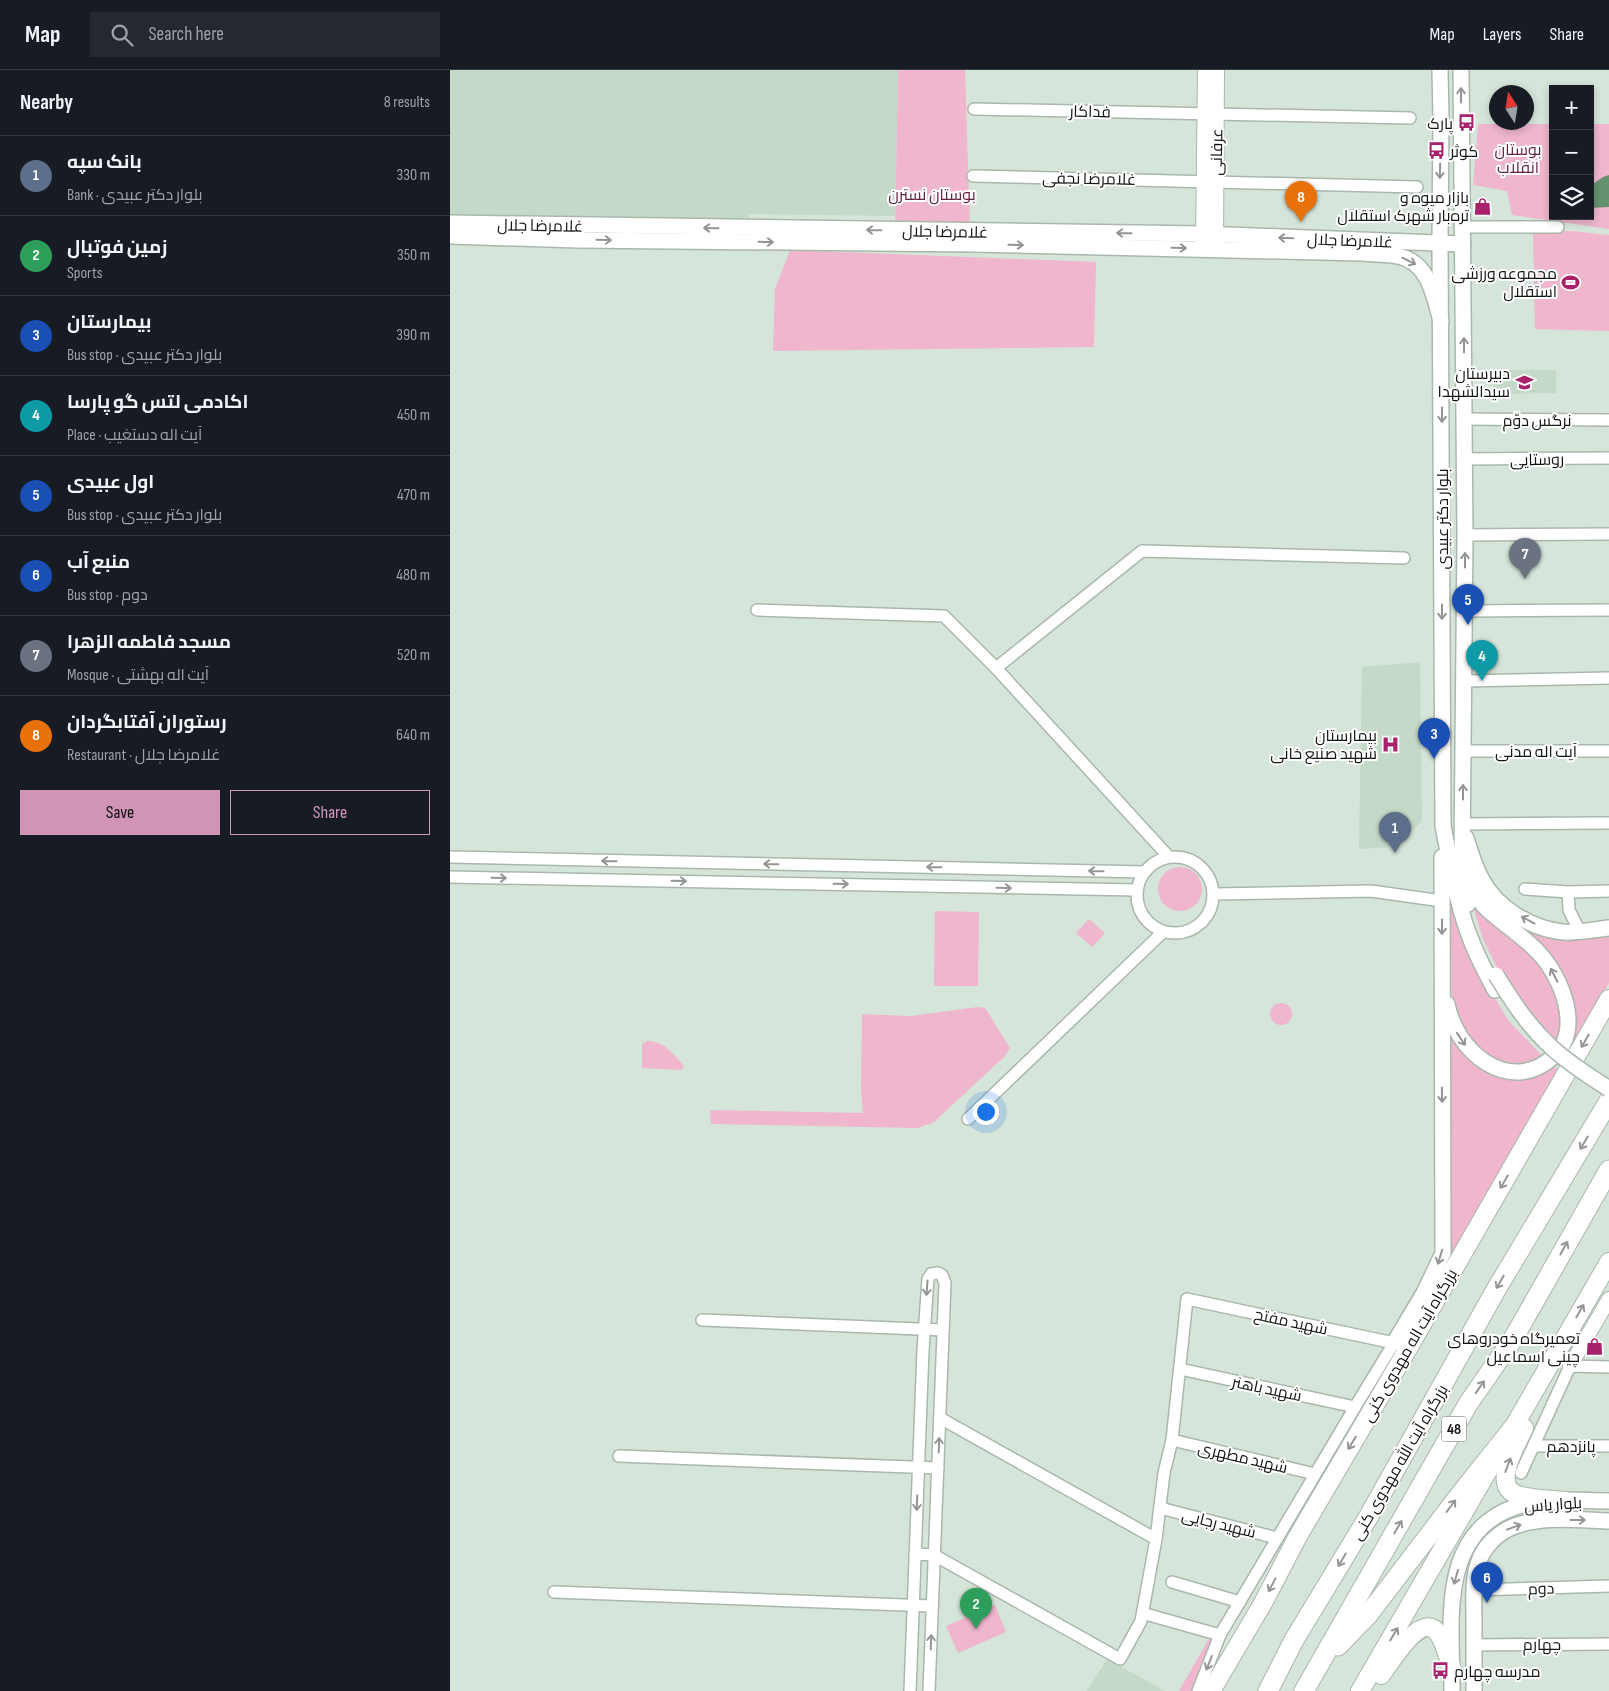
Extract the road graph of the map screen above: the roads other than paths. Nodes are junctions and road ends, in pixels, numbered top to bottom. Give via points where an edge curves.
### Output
1 (1205, 70) edge
2 (1217, 70) edge
3 (1440, 70) edge
4 (1461, 70) edge
5 (974, 109) dead end
6 (1211, 114) junction
7 (1410, 118) dead end
8 (973, 176) dead end
9 (1210, 181) junction
10 (1417, 186) dead end
11 (450, 223) edge
12 (1463, 227) junction
13 (1558, 228) dead end
14 (450, 236) edge
15 (1209, 242) junction
16 (1440, 243) junction
17 (1463, 244) junction
18 (1441, 321) junction
19 (1464, 420) junction
20 (1609, 420) edge
21 (1609, 458) edge
22 (1464, 460) junction
23 (1609, 534) edge
24 (1465, 535) junction
25 (1404, 558) dead end
26 (757, 610) dead end
27 (1609, 610) edge
28 (1465, 611) junction
29 (996, 668) junction
30 (1609, 678) edge
31 (1464, 681) junction
32 (1463, 751) junction
33 (1609, 751) edge
34 (1609, 823) edge
35 (1443, 826) junction
36 (1463, 828) junction
37 (1462, 855) junction
38 (450, 857) edge
39 (1169, 857) junction
40 (1145, 872) junction
41 (450, 877) edge
42 (1137, 890) junction
43 (1524, 890) dead end
44 (1609, 891) edge
45 (1568, 892) junction
46 (1214, 894) junction
47 (1442, 901) junction
48 (1570, 910) junction
49 (1609, 928) edge
50 (1163, 932) junction
51 (1561, 932) junction
52 (1580, 932) junction
53 (1441, 976) junction
54 (1495, 982) junction
55 (1609, 998) edge
56 (1609, 1089) edge
57 (1609, 1099) edge
58 (968, 1119) dead end
59 (1609, 1170) edge
60 (1606, 1269) edge
61 (1439, 1294) junction
62 (1609, 1299) edge
63 (1411, 1314) junction
64 (702, 1320) dead end
65 (924, 1329) junction
66 (943, 1330) junction
67 (1403, 1342) junction
68 (1570, 1366) junction
69 (1609, 1367) edge
70 (1180, 1369) junction
71 (1544, 1374) junction
72 (1355, 1406) junction
73 (940, 1418) junction
74 (1513, 1428) junction
75 (1172, 1440) junction
76 (1534, 1446) junction
77 (1609, 1446) edge
78 (619, 1456) dead end
79 (918, 1468) junction
80 (938, 1468) junction
81 (1520, 1473) dead end
82 (1315, 1474) junction
83 (1565, 1501) junction
84 (1609, 1501) edge
85 (1544, 1502) junction
86 (1160, 1508) dead end
87 (1546, 1520) junction
88 (1609, 1521) edge
89 (1278, 1538) junction
90 (1156, 1539) junction
91 (915, 1554) junction
92 (934, 1556) junction
93 (1172, 1582) dead end
94 (1609, 1586) edge
95 (1474, 1590) junction
96 (554, 1592) dead end
97 (1240, 1602) junction
98 (914, 1605) junction
99 (932, 1606) junction
100 (1149, 1614) dead end
101 (1220, 1635) junction
102 (1294, 1640) junction
103 (1609, 1644) edge
104 (1474, 1645) junction
105 (1319, 1664) junction
106 (1452, 1669) junction
107 (910, 1691) edge
108 (928, 1691) edge
109 (1198, 1691) edge
110 (1210, 1691) edge
111 (1257, 1691) edge
112 (1268, 1691) edge
113 (1304, 1691) edge
114 (1360, 1691) edge
115 (1368, 1691) edge
116 (1452, 1691) edge
117 (1474, 1691) edge

1 - 6 street, عرفانی
2 - 6 street, عرفانی
3 -> 16 main road, بلوار دکتر عبیدی
12 -> 4 main road, بلوار دکتر عبیدی
5 - 6 street, فداکار
6 - 7 street, فداکار
6 - 9 street, عرفانی
8 - 9 street, غلامرضا نجفی
9 - 10 street, غلامرضا نجفی
9 - 15 street, عرفانی
15 -> 11 main road, غلامرضا جلال
12 - 13 street
12 - 17 main road, بلوار دکتر عبیدی
14 -> 15 main road, غلامرضا جلال via 578,240
16 -> 15 main road, غلامرضا جلال
15 -> 18 main road, غلامرضا جلال via 1400,256 1416,264 1426,275
16 - 17 main road, غلامرضا جلال
16 - 18 main road, بلوار دکتر عبیدی
19 -> 17 main road, بلوار دکتر عبیدی
18 -> 35 main road, بلوار دکتر عبیدی
19 - 20 street, نرگس دوّم
19 - 22 main road, بلوار دکتر عبیدی
21 - 22 street, روستایی
22 - 24 main road, بلوار دکتر عبیدی
23 - 24 street
28 -> 24 main road, بلوار دکتر عبیدی
25 - 29 street via 1142,551
26 - 29 street via 944,616
27 - 28 street
28 - 31 main road, بلوار دکتر عبیدی
29 - 39 street
30 - 31 street
31 - 32 main road, بلوار دکتر عبیدی
32 - 33 street, آیت اله مدنی
36 -> 32 main road, بلوار دکتر عبیدی
34 - 36 street
35 - 47 main road
35 - 54 main road, بلوار دکتر عبیدی via 1465,923 1478,956
36 - 37 main road, بلوار دکتر عبیدی
51 -> 36 main road via 1538,926 1516,914 1489,891
53 -> 37 main road via 1454,1029 1478,1058 1496,1068 1514,1072 1535,1070 1561,1048 1568,1030 1567,1014 1552,969 1524,938 1486,908 1474,889
37 - 54 main road, بلوار دکتر عبیدی via 1472,921
40 -> 38 street
39 - 40 street via 1157,861
39 - 46 street via 1194,862 1204,870
40 - 42 street
41 -> 42 street
42 - 50 street via 1142,916
43 - 45 street
44 - 45 street
45 - 48 street
46 - 47 street via 1371,892
46 - 50 street via 1207,918 1198,926 1187,932
47 -> 53 main road
48 - 51 street
48 - 52 street
49 - 52 main road
50 - 58 street
51 - 52 main road
53 -> 63 main road via 1443,1253
54 - 56 main road, bridge via 1547,1043
54 - 57 main road via 1512,1014 1544,1050
55 -> 61 main road, بزرگراه آیت اله مهدوی کنی
57 -> 102 highway, بزرگراه آیت الله مهدوی کنی / 48 via 1497,1288 1374,1508
105 -> 59 highway, 48 via 1468,1404 1513,1339
71 -> 60 main road
61 - 63 main road
61 - 67 main road, بزرگراه آیت اله مهدوی کنی
62 - 68 street
63 - 67 main road
64 - 65 street
65 - 66 street
66 -> 65 street via 945,1280 938,1273 931,1274 928,1279
65 - 79 street
66 - 73 street
67 - 70 street, شهید مفتح via 1188,1298
67 - 72 street
67 -> 110 main road, بزرگراه آیت اله مهدوی کنی via 1263,1603
68 - 69 street
68 - 76 street
70 - 72 street, شهید باهنر
70 - 75 street
71 - 74 main road
83 -> 71 main road via 1519,1495 1511,1492 1505,1480 1507,1466
72 - 82 street
80 -> 73 street
73 - 90 street
105 -> 74 highway via 1368,1615
114 -> 74 main road
75 - 82 street, شهید مطهری
75 - 90 street via 1164,1473
76 - 77 street, پانزدهم
76 - 81 street
78 - 79 street
79 - 80 street
79 -> 91 street
80 - 92 street
82 - 89 street
83 - 84 main road, بلوار یاس
83 - 85 main road, بلوار یاس
85 - 87 main road via 1537,1511
85 -> 106 main road, بلوار یاس via 1515,1507 1495,1517 1476,1533 1460,1561 1452,1593
86 - 89 street, شهید رجایی
87 -> 88 main road, بلوار یاس
95 -> 87 main road, بلوار یاس via 1479,1559 1498,1535 1511,1528
89 - 97 street
90 - 92 street via 1141,1621 1120,1659
91 - 92 street
91 - 98 street
92 - 99 street
93 - 97 street
94 - 95 street, دوم
95 - 104 main road
96 - 98 street
97 - 101 street
98 - 99 street
98 - 107 street
108 -> 99 street
100 - 101 street
101 -> 109 street
102 - 111 highway
102 - 112 highway, 48
103 - 104 street, چهارم
104 - 117 main road
105 - 113 highway, 48
106 - 115 main road via 1435,1630 1428,1627 1420,1629 1412,1634
106 - 116 main road

